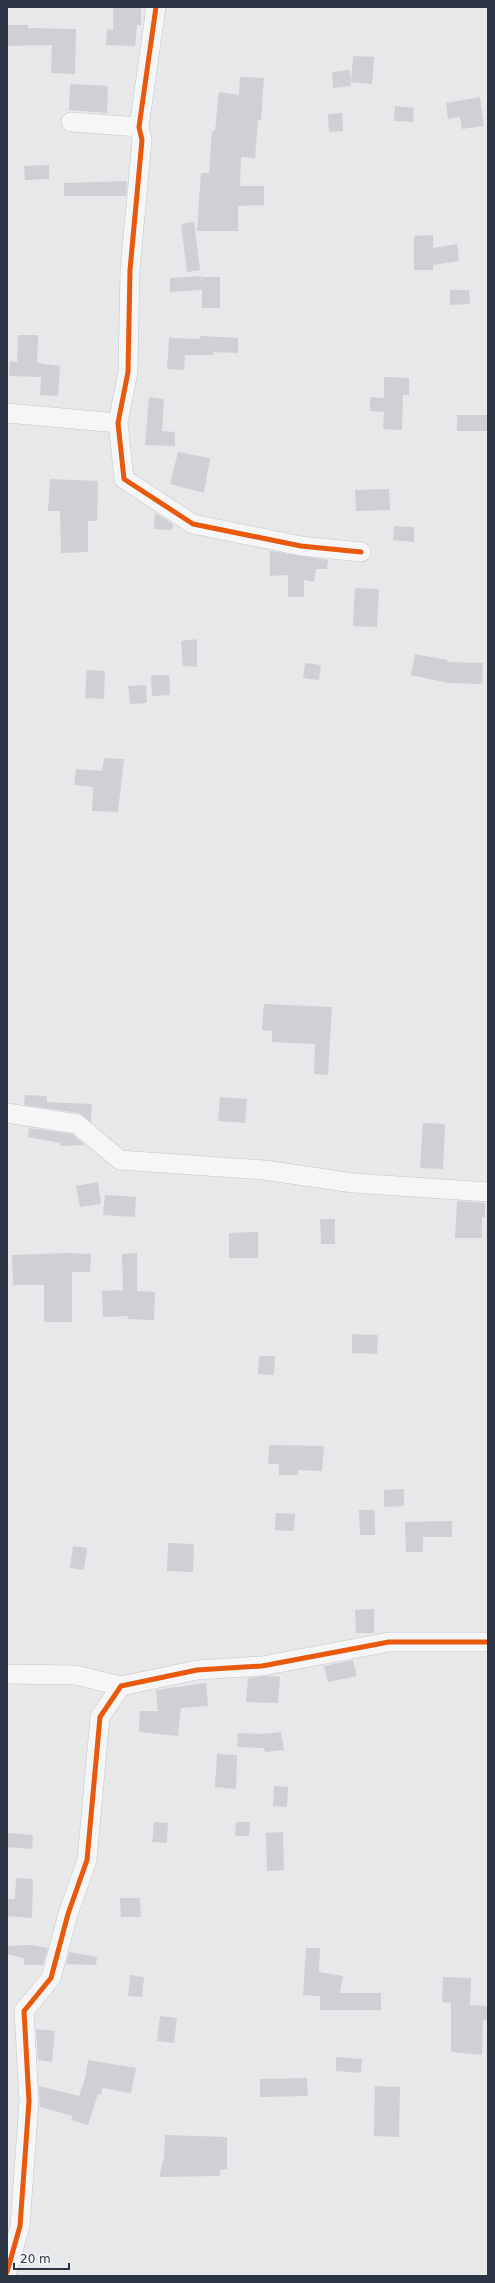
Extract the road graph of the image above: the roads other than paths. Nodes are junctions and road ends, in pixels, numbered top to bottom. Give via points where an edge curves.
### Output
1 (156, 7) edge
2 (70, 122) dead end
3 (140, 127) junction
4 (7, 413) edge
5 (118, 423) junction
6 (361, 552) dead end
7 (7, 1113) edge
8 (488, 1192) edge
9 (488, 1642) edge
10 (7, 1674) edge
11 (121, 1686) junction
12 (15, 2010) edge
13 (7, 2272) edge

1 - 3 street
2 - 3 street
3 - 5 street via 142,140 130,270 128,372
4 - 5 street
5 - 6 street via 124,479 193,524 301,546
7 - 8 street via 77,1124 120,1160 264,1170 353,1183
9 - 11 street via 389,1642 262,1666 197,1670
10 - 11 street via 75,1675
11 - 12 street via 100,1717 87,1860 68,1914 51,1978
12 - 13 street via 29,2101 20,2226

